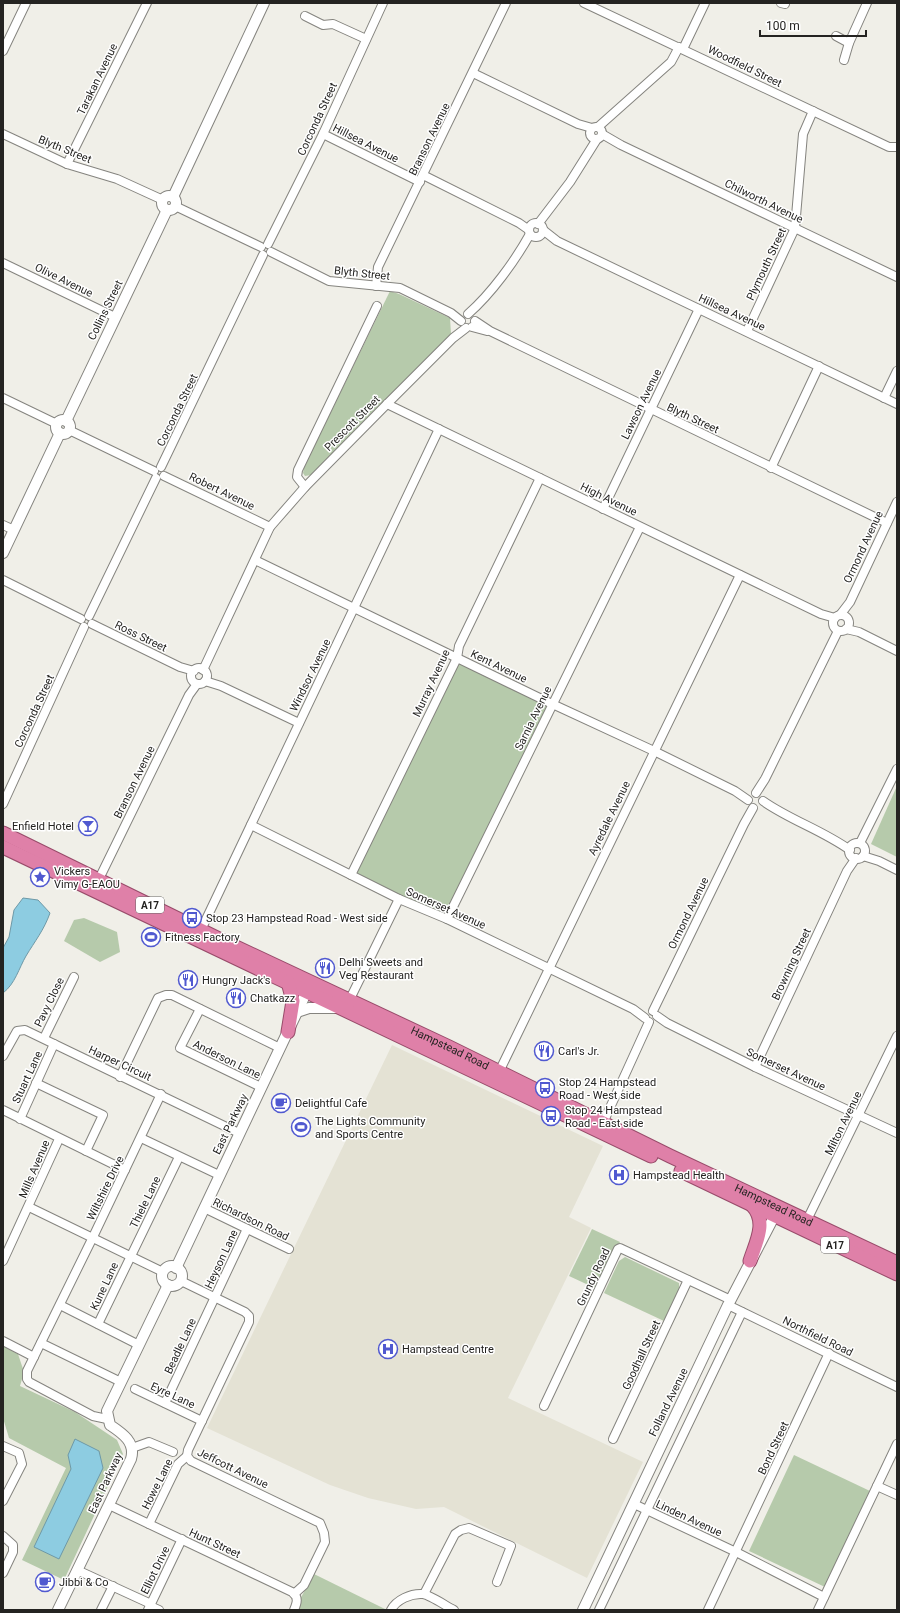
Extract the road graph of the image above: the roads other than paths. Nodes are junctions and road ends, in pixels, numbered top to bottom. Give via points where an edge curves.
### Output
1 (26, 3) edge
2 (147, 3) edge
3 (264, 3) edge
4 (383, 3) edge
5 (506, 3) edge
6 (584, 3) edge
7 (705, 3) edge
8 (867, 3) edge
9 (594, 5) edge
10 (304, 16) dead end
11 (836, 36) dead end
12 (366, 39) junction
13 (848, 43) junction
14 (681, 48) junction
15 (3, 51) edge
16 (844, 60) dead end
17 (473, 73) junction
18 (813, 111) junction
19 (596, 133) junction
20 (3, 134) edge
21 (323, 134) junction
22 (897, 147) edge
23 (67, 164) junction
24 (422, 178) junction
25 (170, 203) junction
26 (795, 228) junction
27 (536, 230) junction
28 (266, 250) junction
29 (3, 263) edge
30 (897, 278) edge
31 (376, 286) junction
32 (377, 306) dead end
33 (699, 309) junction
34 (115, 317) junction
35 (468, 321) junction
36 (747, 331) junction
37 (819, 366) junction
38 (897, 371) edge
39 (3, 398) edge
40 (884, 398) junction
41 (386, 404) junction
42 (897, 404) edge
43 (650, 410) junction
44 (63, 427) junction
45 (439, 429) junction
46 (771, 468) junction
47 (159, 473) junction
48 (540, 478) junction
49 (305, 487) junction
50 (897, 502) edge
51 (603, 509) junction
52 (887, 523) junction
53 (3, 525) edge
54 (270, 527) junction
55 (640, 527) junction
56 (14, 530) junction
57 (3, 553) edge
58 (254, 560) junction
59 (740, 575) junction
60 (3, 580) edge
61 (354, 608) junction
62 (87, 622) junction
63 (840, 623) junction
64 (897, 651) edge
65 (457, 658) junction
66 (198, 676) junction
67 (552, 704) junction
68 (299, 723) junction
69 (654, 750) junction
70 (897, 769) edge
71 (755, 801) junction
72 (3, 804) edge
73 (251, 825) junction
74 (3, 833) edge
75 (3, 846) edge
76 (858, 850) junction
77 (897, 870) edge
78 (351, 875) junction
79 (96, 884) junction
80 (399, 899) junction
81 (447, 919) junction
82 (201, 930) junction
83 (548, 969) junction
84 (74, 977) dead end
85 (289, 978) junction
86 (307, 991) junction
87 (345, 1006) junction
88 (200, 1009) junction
89 (297, 1012) junction
90 (651, 1017) junction
91 (288, 1032) junction
92 (897, 1036) edge
93 (44, 1038) junction
94 (54, 1044) junction
95 (280, 1048) junction
96 (3, 1056) edge
97 (755, 1067) junction
98 (497, 1076) junction
99 (120, 1077) junction
100 (36, 1083) junction
101 (261, 1087) junction
102 (161, 1094) junction
103 (3, 1110) edge
104 (859, 1115) junction
105 (20, 1119) junction
106 (601, 1127) junction
107 (239, 1133) junction
108 (897, 1133) edge
109 (141, 1138) junction
110 (59, 1139) junction
111 (86, 1151) junction
112 (180, 1157) junction
113 (125, 1170) junction
114 (219, 1175) junction
115 (752, 1205) junction
116 (29, 1207) junction
117 (204, 1208) junction
118 (777, 1211) junction
119 (807, 1220) junction
120 (247, 1229) junction
121 (93, 1237) junction
122 (289, 1249) dead end
123 (130, 1257) junction
124 (3, 1261) edge
125 (750, 1262) junction
126 (897, 1263) edge
127 (176, 1268) junction
128 (164, 1272) junction
129 (897, 1274) edge
130 (688, 1280) junction
131 (181, 1281) junction
132 (168, 1285) junction
133 (215, 1297) junction
134 (730, 1302) junction
135 (60, 1305) junction
136 (742, 1312) junction
137 (98, 1324) junction
138 (3, 1341) edge
139 (41, 1343) junction
140 (139, 1345) junction
141 (829, 1353) junction
142 (34, 1357) junction
143 (121, 1382) junction
144 (897, 1387) edge
145 (135, 1389) dead end
146 (165, 1403) junction
147 (544, 1406) dead end
148 (107, 1418) junction
149 (202, 1421) junction
150 (613, 1440) dead end
151 (897, 1444) edge
152 (3, 1446) edge
153 (132, 1448) junction
154 (173, 1452) dead end
155 (187, 1456) junction
156 (877, 1486) junction
157 (897, 1495) edge
158 (3, 1501) edge
159 (634, 1504) junction
160 (109, 1505) junction
161 (648, 1511) junction
162 (149, 1524) junction
163 (3, 1536) edge
164 (182, 1539) junction
165 (736, 1552) junction
166 (78, 1570) junction
167 (3, 1573) edge
168 (497, 1582) dead end
169 (113, 1586) junction
170 (294, 1594) junction
171 (424, 1594) junction
172 (824, 1597) junction
173 (150, 1607) edge
174 (58, 1610) edge
175 (102, 1610) edge
176 (159, 1610) edge
177 (294, 1610) edge
178 (390, 1610) edge
179 (454, 1610) edge
180 (583, 1610) edge
181 (599, 1610) edge
182 (708, 1610) edge
183 (818, 1610) edge

1 - 15 street
2 - 23 street, Tarakan Avenue
3 - 25 street, Collins Street
4 - 12 street, Corconda Street
5 - 17 street, Branson Avenue
6 - 9 street, Woodfield Street
7 - 14 street, Prescott Street
8 - 13 street
9 - 14 street, Woodfield Street
10 - 12 street via 323,25 333,24
11 - 13 street
12 - 21 street, Corconda Street
13 - 16 street
14 - 18 street, Woodfield Street
14 - 19 street, Prescott Street via 671,62 611,115
17 - 19 street, Chilworth Avenue
17 - 24 street, Branson Avenue
18 - 22 street, Woodfield Street via 889,147
18 - 26 street, Plymouth Street via 803,134
19 - 26 street, Chilworth Avenue
19 - 27 street, Prescott Street via 570,182
20 - 23 street, Blyth Street
21 - 24 street, Hillsea Avenue
21 - 28 street, Corconda Street
23 - 25 street, Blyth Street via 117,178
24 - 27 street, Hillsea Avenue
24 - 31 street, Branson Avenue via 378,267
25 - 28 street, Blyth Street
25 - 34 street, Collins Street
26 - 30 street, Chilworth Avenue
26 - 36 street, Plymouth Street
27 - 33 street, Hillsea Avenue
27 - 35 street, Prescott Street
28 - 31 street, Blyth Street via 329,281
28 - 47 street, Corconda Street
29 - 34 street, Olive Avenue
31 - 35 street, Blyth Street via 400,288
32 - 49 street via 298,470 297,477
33 - 36 street, Hillsea Avenue
33 - 43 street, Lawson Avenue
34 - 44 street, Collins Street
35 - 41 street, Prescott Street
35 - 43 street, Blyth Street
36 - 37 street, Hillsea Avenue
37 - 40 street, Hillsea Avenue
37 - 46 street
38 - 40 street
39 - 44 street, Robert Avenue
40 - 42 street, Hillsea Avenue
41 - 45 street, High Avenue
41 - 49 street, Prescott Street
43 - 46 street, Blyth Street
43 - 51 street, Lawson Avenue
44 - 47 street, Robert Avenue
44 - 56 street, Collins Street
45 - 48 street, High Avenue
45 - 61 street, Windsor Avenue
46 - 52 street, Blyth Street
47 - 54 street, Robert Avenue
47 - 62 street, Corconda Street
48 - 51 street, High Avenue
48 - 65 street, Murray Avenue via 460,646
49 - 54 street, Prescott Street
50 - 52 street, Ormond Avenue
51 - 55 street, High Avenue
52 - 63 street, Ormond Avenue
53 - 56 street
54 - 58 street, Branson Avenue
55 - 59 street, High Avenue
55 - 67 street, Sarnia Avenue
56 - 57 street, Collins Street
58 - 61 street, Kent Avenue
58 - 66 street, Branson Avenue
59 - 63 street, High Avenue
59 - 69 street, Ayredale Avenue
60 - 62 street, Ross Street
61 - 65 street, Kent Avenue
61 - 68 street, Windsor Avenue
62 - 66 street, Ross Street
62 - 72 street, Corconda Street
63 - 64 street, High Avenue
63 - 71 street, Ormond Avenue
65 - 67 street, Kent Avenue
65 - 78 street, Murray Avenue
66 - 68 street, Ross Street
66 - 79 street, Branson Avenue
67 - 69 street, Kent Avenue
67 - 81 street, Sarnia Avenue
68 - 73 street, Windsor Avenue
69 - 71 street, Kent Avenue
69 - 83 street, Ayredale Avenue
70 - 76 street, Browning Street
71 - 76 street, Kent Avenue
71 - 90 street, Ormond Avenue
73 - 78 street, Somerset Avenue
73 - 82 street, Windsor Avenue
74 - 79 highway, Hampstead Road / A17
75 - 79 highway, Hampstead Road / A17
76 - 77 street, Kent Avenue
76 - 97 street, Browning Street
78 - 80 street, Somerset Avenue
79 - 82 highway, Hampstead Road / A17
79 - 85 highway, Hampstead Road / A17
80 - 81 street, Somerset Avenue
80 - 87 street
81 - 83 street, Somerset Avenue
82 - 85 highway, Hampstead Road / A17
83 - 90 street, Somerset Avenue
83 - 98 street, Ayredale Avenue
84 - 93 street, Pavy Close
85 - 86 highway, Hampstead Road / A17
85 - 87 highway, Hampstead Road / A17
85 - 91 highway via 293,1001
86 - 87 highway, Hampstead Road / A17
86 - 89 street, East Parkway
87 - 89 street via 309,1008
87 - 98 highway, Hampstead Road / A17
88 - 95 street
88 - 99 street via 172,995 166,994 158,998
88 - 101 street, Anderson Lane via 180,1048
89 - 91 street, East Parkway
90 - 97 street, Somerset Avenue
90 - 106 street, Ormond Avenue
91 - 95 street, East Parkway
92 - 104 street, Milton Avenue
93 - 94 street, Harper Circuit
93 - 96 street, Harper Circuit via 25,1030 17,1031
94 - 99 street, Harper Circuit
94 - 100 street, Stuart Lane
95 - 101 street, East Parkway
97 - 104 street, Somerset Avenue
98 - 106 highway, Hampstead Road / A17
99 - 102 street, Harper Circuit
100 - 105 street, Stuart Lane
100 - 111 street via 104,1115
101 - 107 street, East Parkway
102 - 107 street, Harper Circuit
102 - 109 street, Wiltshire Drive
103 - 105 street
104 - 108 street, Somerset Avenue
104 - 119 street, Milton Avenue
105 - 110 street
106 - 115 highway, Hampstead Road / A17
106 - 118 highway, Hampstead Road / A17
107 - 114 street, East Parkway
109 - 112 street
109 - 113 street, Wiltshire Drive
110 - 111 street
110 - 116 street, Mills Avenue
111 - 113 street
112 - 114 street
112 - 123 street, Thiele Lane
113 - 121 street, Wiltshire Drive
114 - 117 street, East Parkway
115 - 118 highway, Hampstead Road / A17
115 - 125 highway via 758,1212 761,1222
116 - 121 street
116 - 124 street, Mills Avenue
117 - 120 street, Richardson Road
117 - 127 street, East Parkway
118 - 119 highway, Hampstead Road / A17
118 - 125 street, Folland Avenue
118 - 129 highway, Hampstead Road / A17
119 - 126 highway, Hampstead Road / A17
120 - 122 street, Richardson Road
120 - 133 street, Heyson Lane
121 - 123 street
121 - 135 street, Wiltshire Drive
123 - 128 street
123 - 137 street, Kune Lane
125 - 134 street, Folland Avenue
127 - 128 street via 168,1268
127 - 131 street via 181,1272
128 - 132 street via 164,1281
130 - 134 street, Grundy Road
130 - 147 street, Grundy Road via 618,1248
130 - 150 street, Goodhall Street
131 - 132 street via 177,1285
131 - 133 street, Jeffcott Avenue
132 - 140 street
133 - 146 street, Beadle Lane
133 - 149 street, Jeffcott Avenue via 245,1312 249,1316 249,1322
134 - 136 street, Northfield Road
134 - 159 street, Folland Avenue
135 - 137 street
135 - 139 street, Wiltshire Drive
136 - 141 street, Northfield Road
136 - 161 street
137 - 140 street
138 - 142 street
139 - 142 street, Wiltshire Drive
139 - 143 street
140 - 143 street
141 - 144 street, Northfield Road
141 - 165 street, Bond Street
142 - 148 street, Wiltshire Drive via 27,1371 29,1382 93,1416
143 - 148 street via 107,1411
145 - 146 street, Eyre Lane
146 - 149 street, Eyre Lane
148 - 153 street, East Parkway via 110,1425 127,1437
149 - 155 street, Jeffcott Avenue
151 - 156 street
152 - 158 street via 19,1454 22,1464
153 - 154 street via 149,1442
153 - 160 street, East Parkway via 131,1459
155 - 162 street, Howe Lane via 178,1464
155 - 170 street, Jeffcott Avenue via 191,1461 320,1524 325,1542 304,1585
156 - 157 street
156 - 172 street
159 - 161 street, Linden Avenue
159 - 180 street, Folland Avenue
160 - 162 street, Hunt Street
160 - 166 street, East Parkway
161 - 165 street, Linden Avenue
161 - 181 street
162 - 164 street, Hunt Street
163 - 167 street via 13,1545 13,1552
164 - 170 street, Hunt Street
164 - 173 street, Elliot Drive
165 - 172 street, Linden Avenue
165 - 182 street
166 - 169 street
166 - 174 street, East Parkway
168 - 171 street via 511,1546 469,1528 455,1534
169 - 173 street
169 - 175 street
170 - 177 street via 297,1600
171 - 178 street via 407,1596
171 - 179 street
172 - 183 street
173 - 176 street

